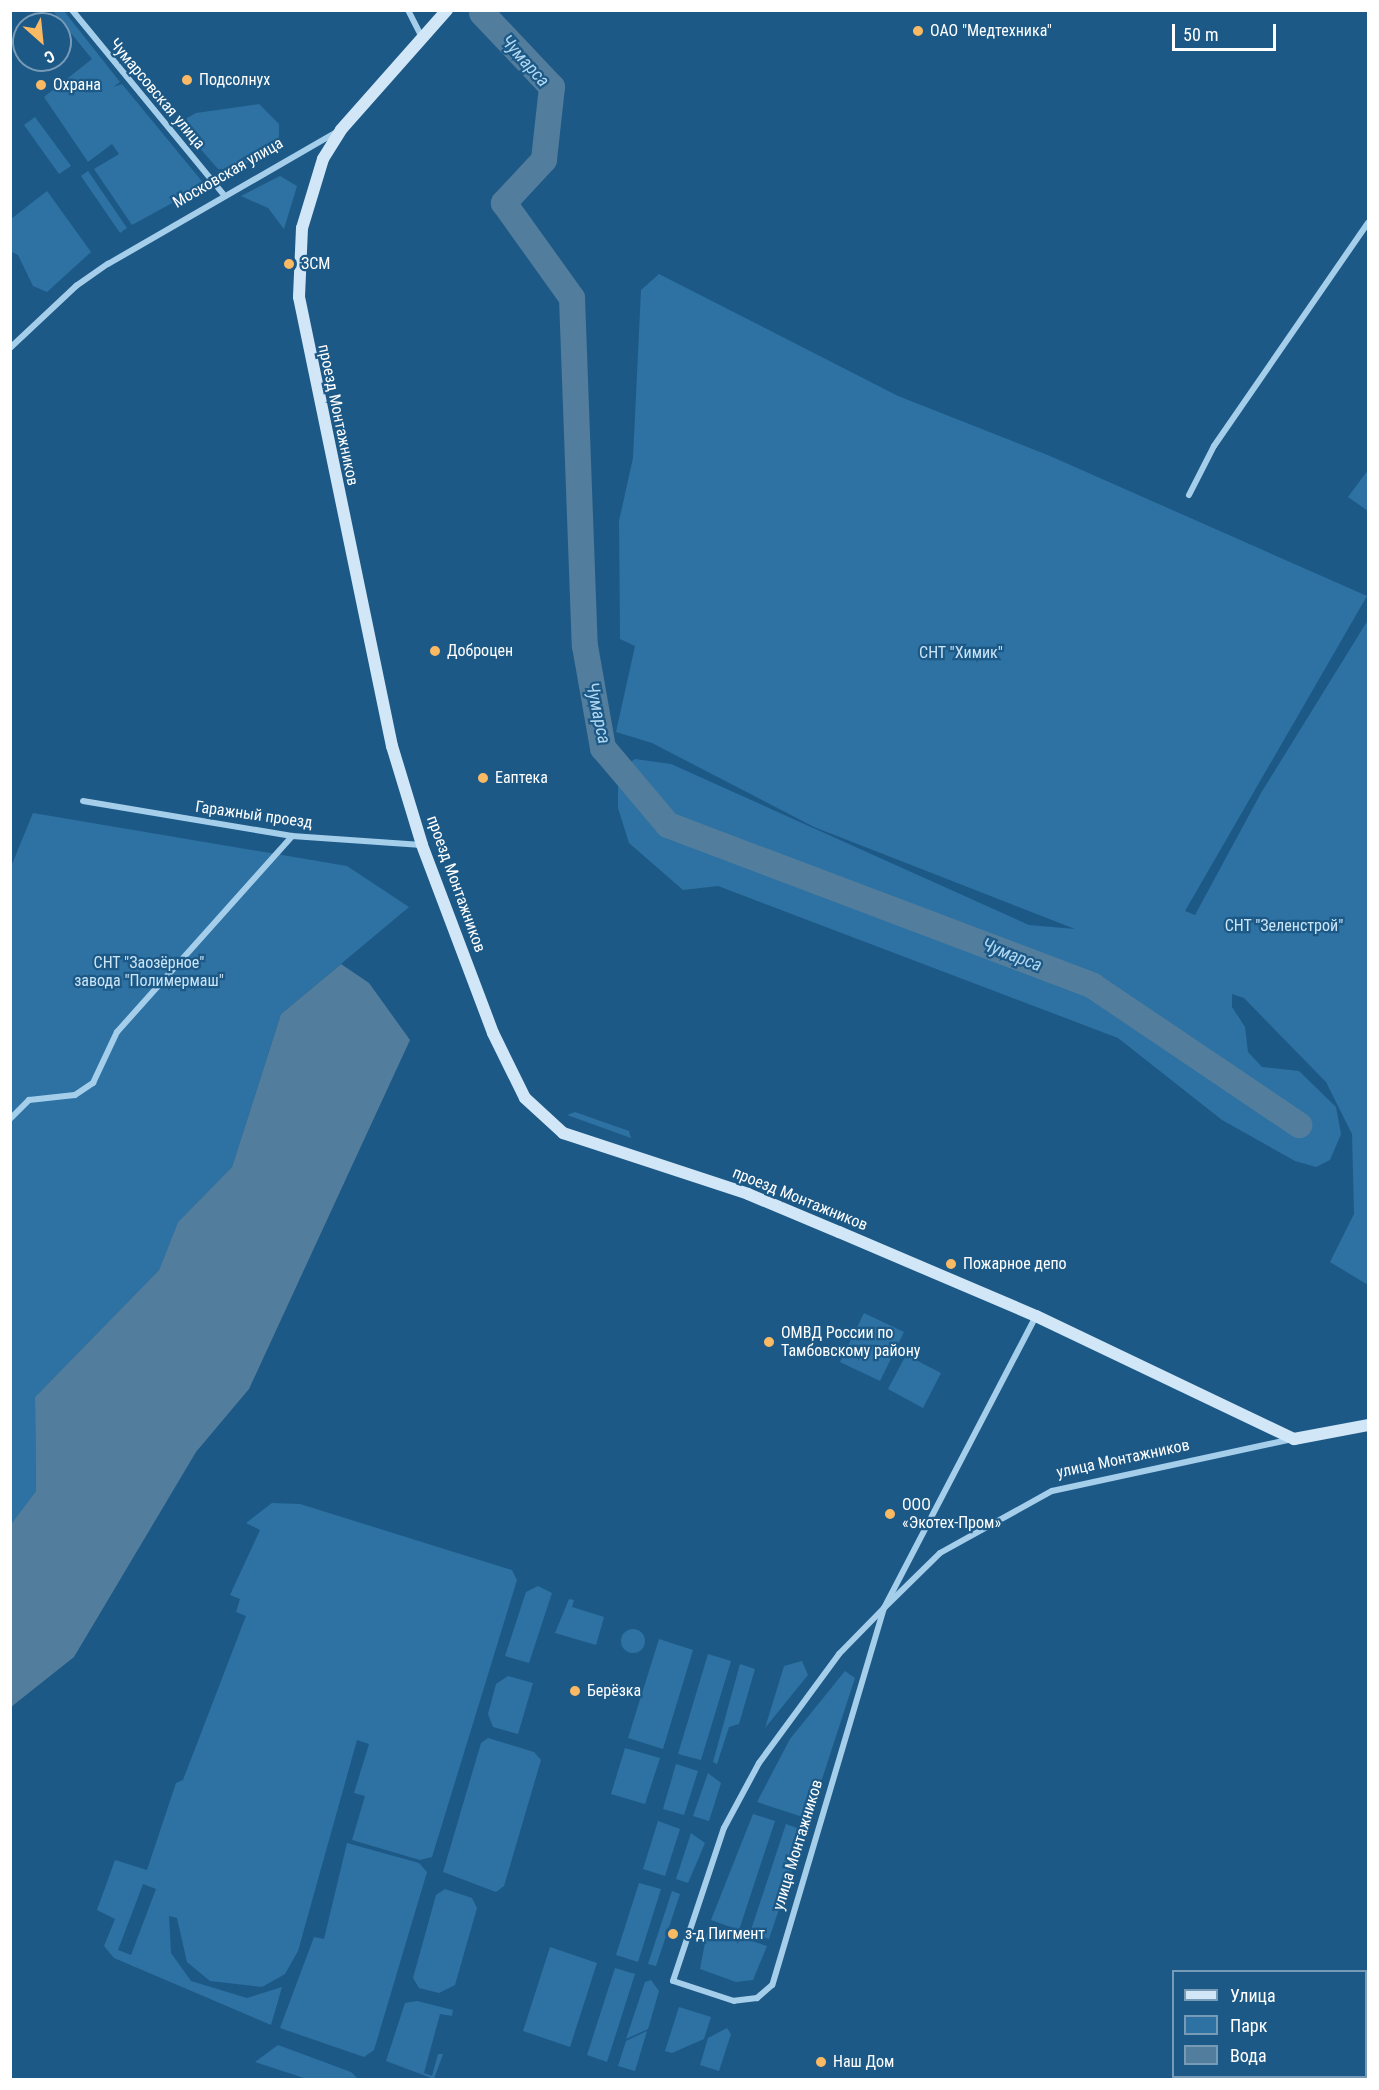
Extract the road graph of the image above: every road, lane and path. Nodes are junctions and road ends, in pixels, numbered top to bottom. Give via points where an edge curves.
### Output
1 (72, 10) edge
2 (408, 10) edge
3 (447, 10) edge
4 (423, 39) junction
5 (341, 130) junction
6 (223, 194) junction
7 (1368, 223) edge
8 (10, 348) edge
9 (1189, 495) dead end
10 (83, 801) dead end
11 (292, 836) junction
12 (422, 845) junction
13 (10, 1119) edge
14 (1036, 1316) junction
15 (1368, 1425) edge
16 (1294, 1439) junction
17 (884, 1608) junction

1 - 6 street, Чумарсовская улица
2 - 4 street
3 - 4 main road, Московская улица
4 - 5 main road, Московская улица
5 - 6 street, Московская улица
5 - 12 main road, проезд Монтажников via 308,195 297,266 301,317 392,746
6 - 8 street, Московская улица via 76,286
7 - 9 street via 1214,446
10 - 11 street, Гаражный проезд
11 - 12 street, Гаражный проезд
11 - 13 street via 117,1032 93,1083 75,1095 29,1100
12 - 14 main road, проезд Монтажников via 493,1033 525,1098 563,1133 748,1194
14 - 16 main road, проезд Монтажников
14 - 17 street
15 - 16 main road, улица Монтажников
16 - 17 street, улица Монтажников via 1052,1491 940,1553
17 - 17 street, улица Монтажников via 772,1985 757,1998 734,2001 673,1981 724,1828 759,1763 797,1704

